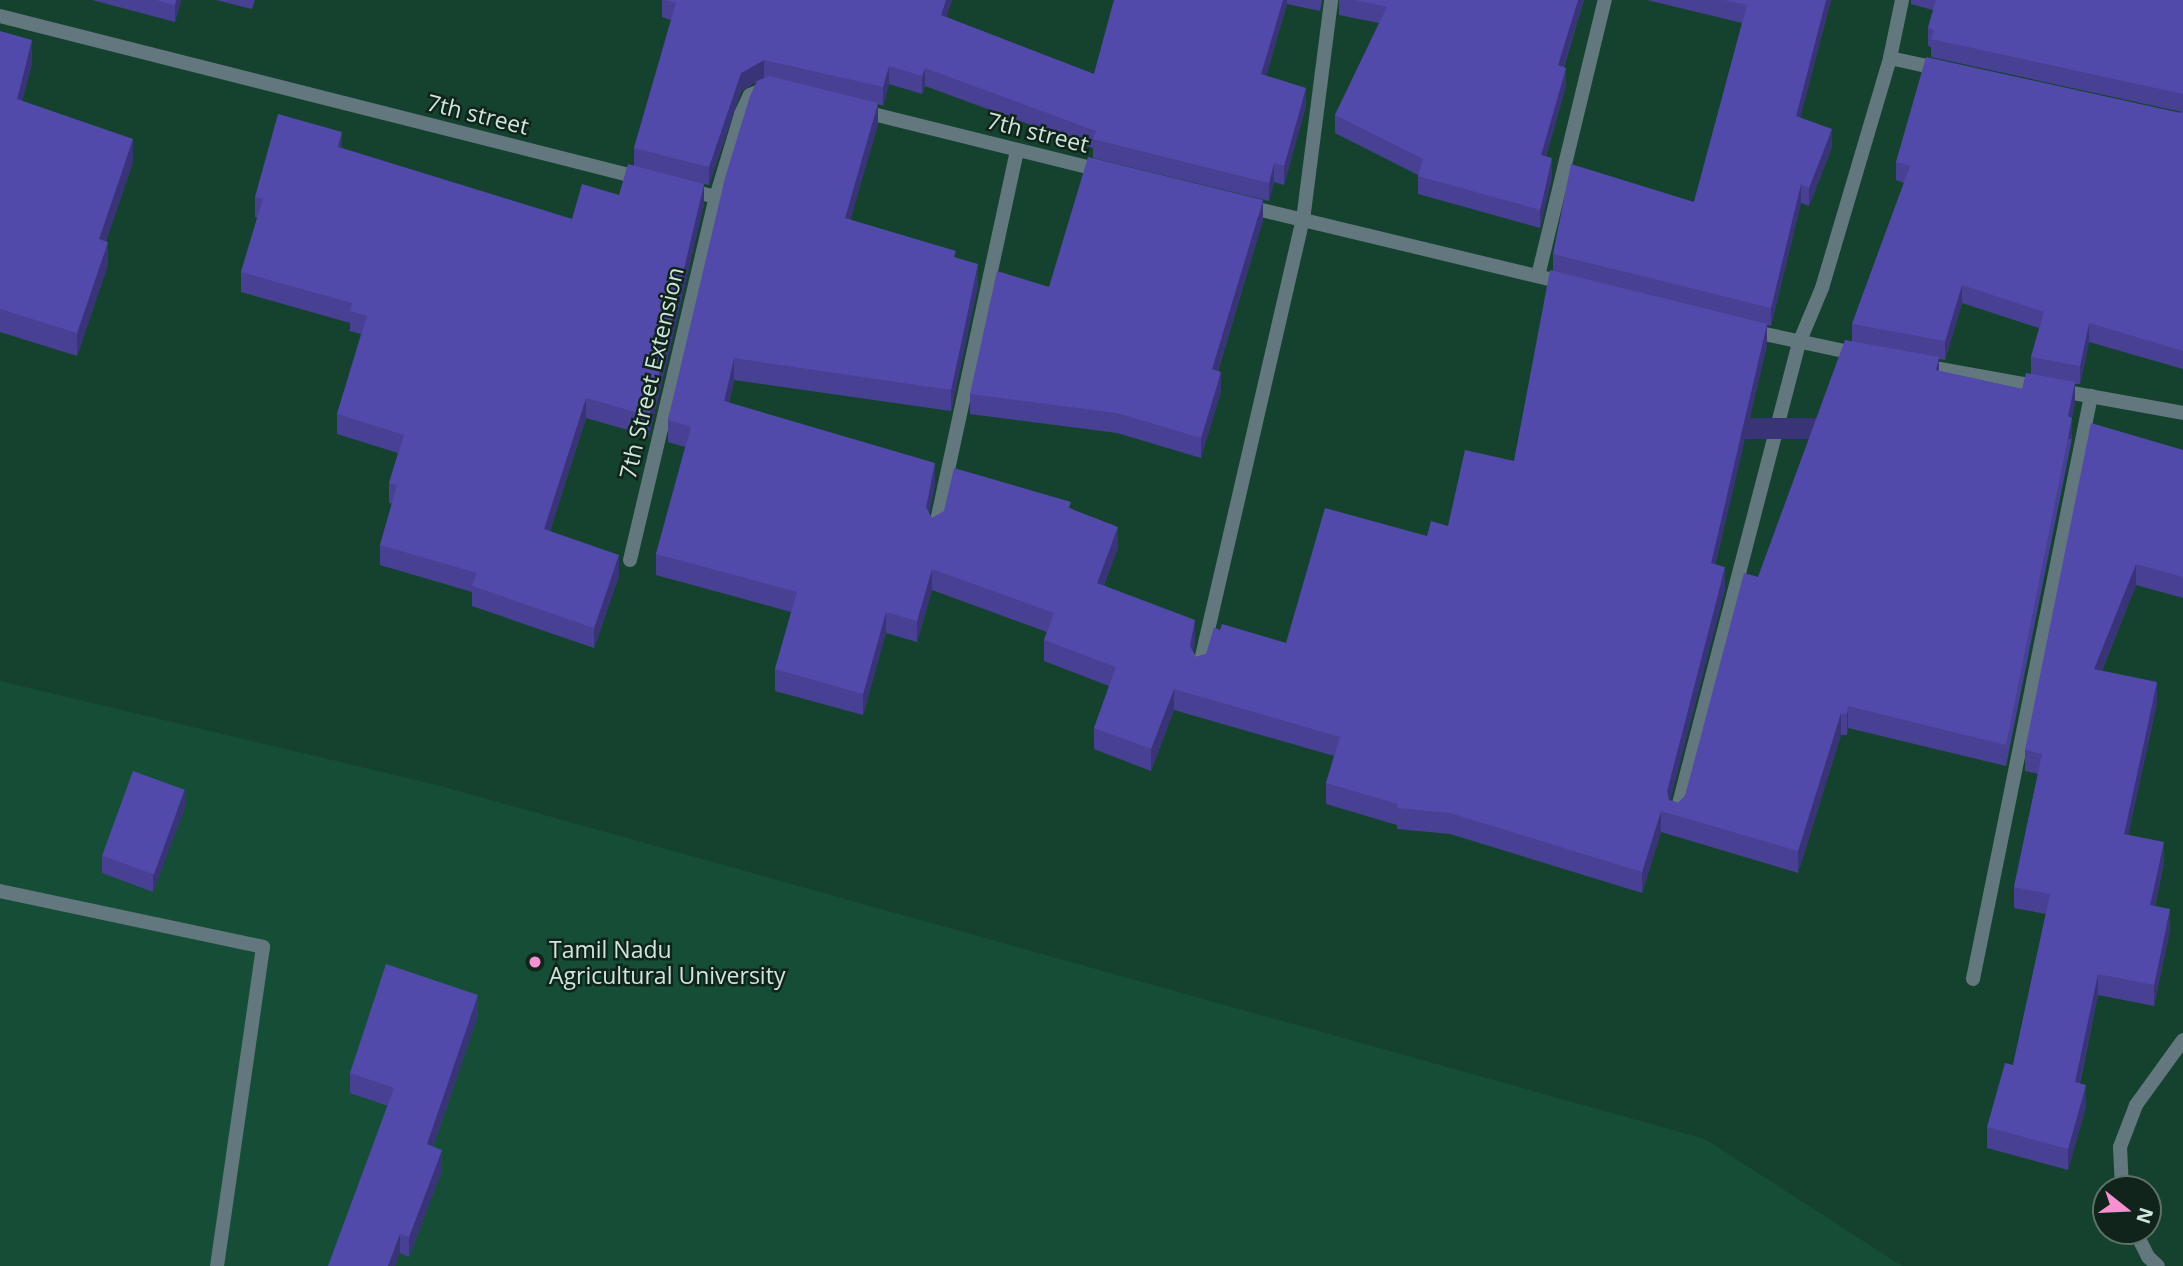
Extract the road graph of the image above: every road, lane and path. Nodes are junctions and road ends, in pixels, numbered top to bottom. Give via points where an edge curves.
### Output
1 (1331, 0) edge
2 (1605, 0) edge
3 (1902, 0) edge
4 (0, 16) edge
5 (1890, 58) junction
6 (1957, 72) edge
7 (781, 91) edge
8 (847, 107) edge
9 (1017, 151) junction
10 (1113, 174) edge
11 (716, 197) junction
12 (1235, 204) edge
13 (1303, 220) junction
14 (1538, 276) junction
15 (1577, 286) edge
16 (1733, 326) edge
17 (1798, 343) junction
18 (1878, 358) edge
19 (1905, 362) edge
20 (2091, 396) junction
21 (2183, 413) edge
22 (935, 530) edge
23 (630, 559) dead end
24 (1199, 669) edge
25 (1676, 816) edge
26 (0, 891) edge
27 (1973, 979) dead end
28 (2183, 1040) edge
29 (2121, 1175) edge
30 (2142, 1245) edge
31 (217, 1266) edge
32 (2158, 1266) edge

1 - 13 street
2 - 14 street
3 - 5 street
4 - 11 street, 7th street
5 - 6 street
5 - 17 street via 1822,288
7 - 11 street via 768,87 750,95
8 - 9 street, 7th street
9 - 10 street, 7th street
9 - 22 street
11 - 23 street, 7th Street Extension
12 - 13 street
13 - 14 street
13 - 24 street
14 - 15 street
16 - 17 street
17 - 18 street
17 - 25 street
19 - 20 street
20 - 21 street
20 - 27 street
26 - 31 street via 263,947
28 - 29 street via 2136,1105 2120,1147
30 - 32 street

